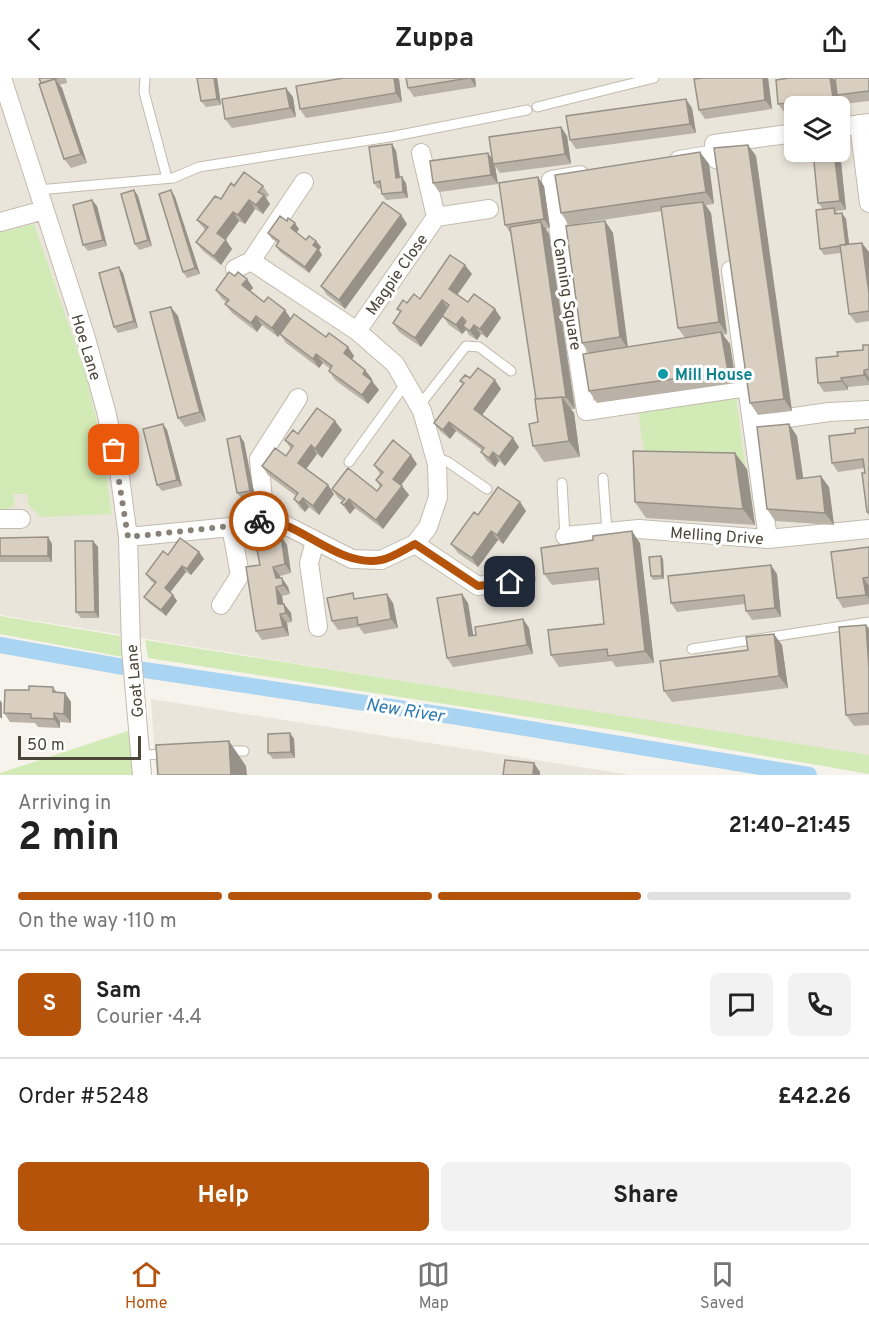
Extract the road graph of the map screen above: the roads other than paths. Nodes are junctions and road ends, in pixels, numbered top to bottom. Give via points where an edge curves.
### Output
1 (2, 78) edge
2 (145, 78) edge
3 (654, 78) edge
4 (864, 123) edge
5 (784, 134) edge
6 (421, 153) dead end
7 (715, 154) junction
8 (657, 163) edge
9 (598, 172) edge
10 (719, 177) edge
11 (167, 178) junction
12 (304, 182) dead end
13 (38, 190) junction
14 (869, 203) edge
15 (489, 208) dead end
16 (44, 210) junction
17 (436, 217) junction
18 (0, 222) edge
19 (728, 247) edge
20 (357, 332) junction
21 (511, 371) dead end
22 (405, 383) junction
23 (747, 387) junction
24 (298, 398) dead end
25 (419, 405) junction
26 (869, 411) edge
27 (753, 423) junction
28 (435, 457) junction
29 (349, 462) dead end
30 (603, 478) dead end
31 (562, 483) dead end
32 (487, 489) dead end
33 (0, 519) edge
34 (21, 519) dead end
35 (265, 520) junction
36 (231, 526) junction
37 (869, 529) edge
38 (607, 532) junction
39 (565, 536) joint
40 (128, 537) junction
41 (768, 539) junction
42 (315, 541) junction
43 (415, 544) junction
44 (526, 579) dead end
45 (221, 605) dead end
46 (869, 622) edge
47 (131, 624) joint
48 (318, 627) dead end
49 (692, 649) dead end
50 (244, 751) dead end
51 (211, 752) edge
52 (178, 753) edge
53 (141, 755) junction
54 (142, 775) edge

1 - 13 street, Hoe Lane
2 - 11 lane via 144,92
3 - 11 lane via 532,108 395,136 199,167
4 - 14 street
5 - 7 street via 714,144
6 - 17 street, Magpie Close
7 - 8 street
7 - 10 street
9 - 23 street, Canning Square via 550,180 586,411
11 - 13 lane
12 - 20 street, Magpie Close via 243,265
13 - 16 street, Hoe Lane
15 - 17 street, Magpie Close
16 - 18 street
16 - 40 street, Hoe Lane via 106,411
17 - 20 street, Magpie Close
19 - 23 street
20 - 22 street, Magpie Close via 394,364
21 - 25 lane via 479,347 466,346
22 - 25 street, Magpie Close
22 - 29 lane
23 - 27 street
24 - 35 street via 259,459
25 - 28 street, Magpie Close
26 - 27 street via 828,412
27 - 41 street
28 - 32 lane
28 - 43 street, Magpie Close via 438,497 428,527
30 - 38 lane
31 - 39 lane
33 - 34 street
35 - 36 street
35 - 42 street via 285,525
36 - 40 street
36 - 45 street via 240,575
37 - 41 street, Melling Drive
38 - 39 street, Melling Drive
38 - 41 street, Melling Drive via 639,529
40 - 47 street, Hoe Lane
42 - 43 street via 352,559 381,560
42 - 48 street via 309,563
43 - 44 street via 478,586
46 - 49 lane
47 - 53 street, Goat Lane
50 - 51 lane
52 - 53 lane
53 - 54 street, Goat Lane

